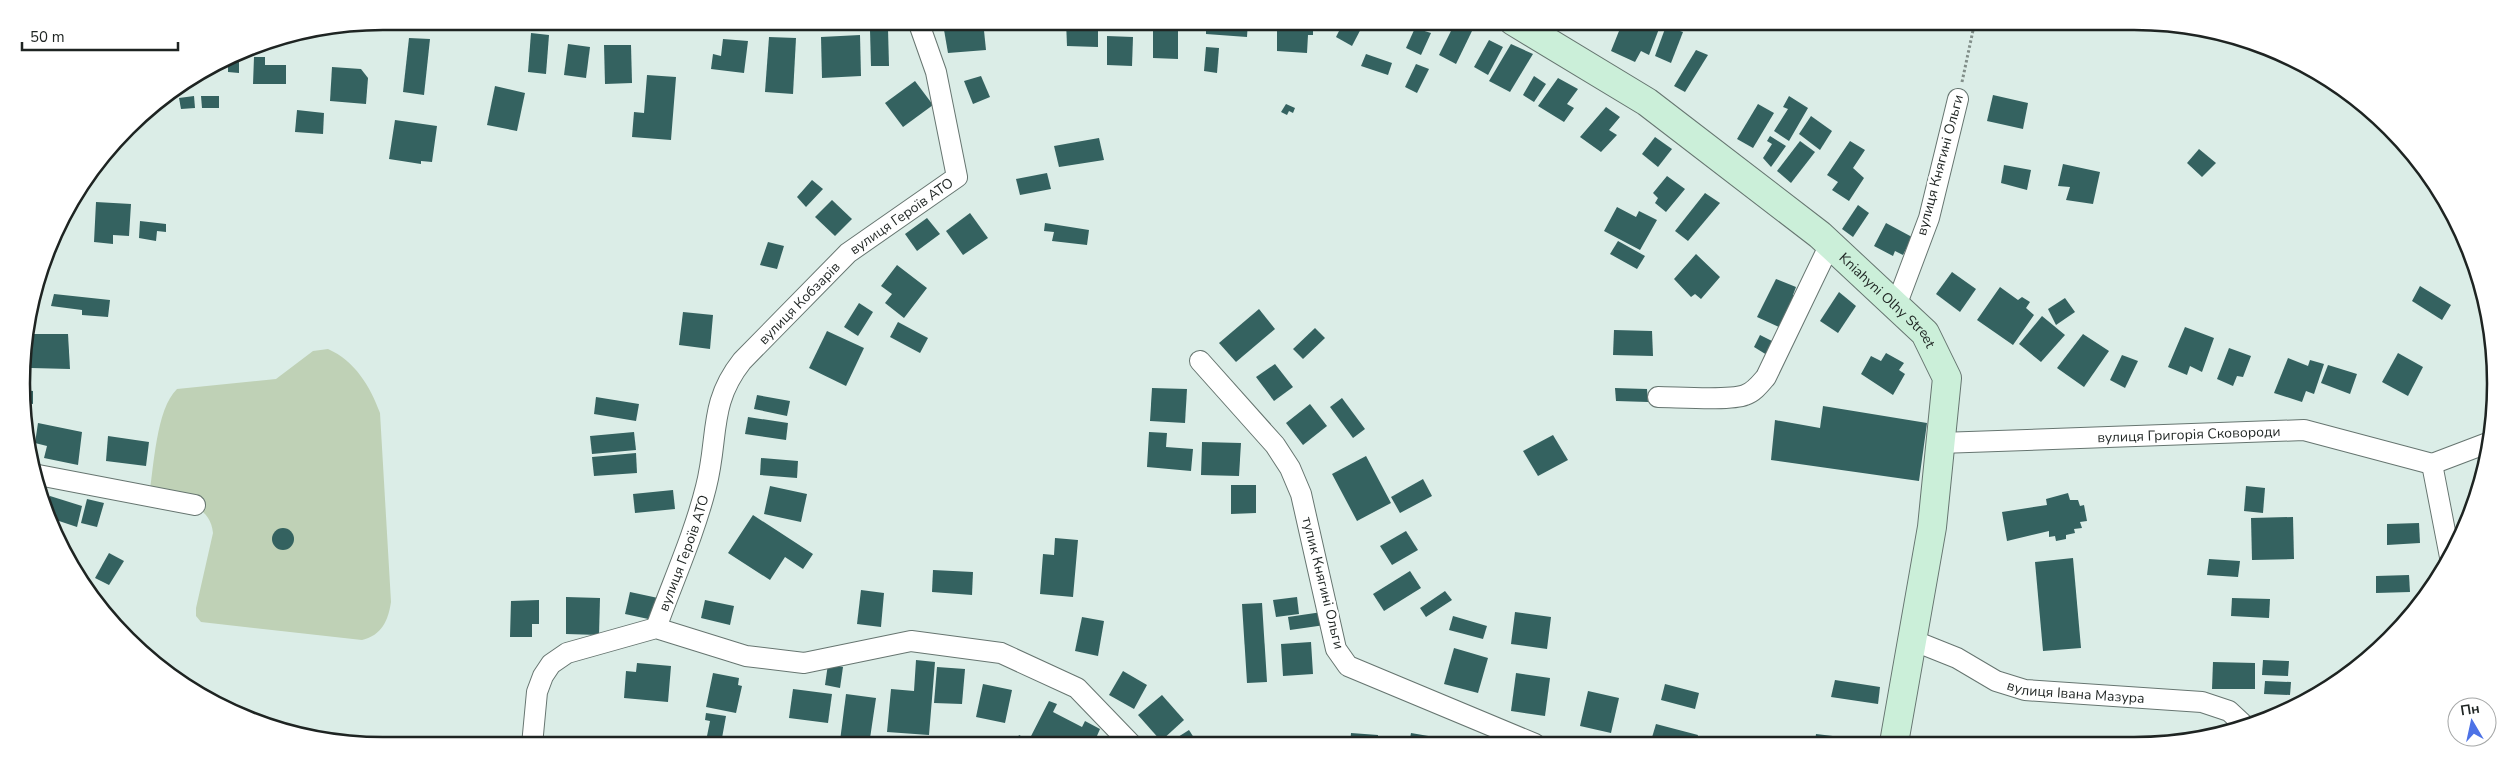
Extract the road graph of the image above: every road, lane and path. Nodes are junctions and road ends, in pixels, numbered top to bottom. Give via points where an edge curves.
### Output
1 (921, 30) edge
2 (1528, 30) edge
3 (1973, 30) edge
4 (1958, 99) joint
5 (1830, 244) junction
6 (1896, 306) junction
7 (1200, 361) dead end
8 (1658, 397) dead end
9 (1940, 443) junction
10 (2481, 445) edge
11 (2432, 464) junction
12 (42, 476) edge
13 (195, 505) dead end
14 (2448, 546) edge
15 (656, 628) junction
16 (1912, 640) junction
17 (2240, 720) edge
18 (533, 737) edge
19 (1124, 737) edge
20 (1518, 737) edge
21 (1895, 737) edge

1 - 15 street, вулиця Героїв АТО via 936,72 957,177 848,253 729,378 721,395 706,488
2 - 5 street, Kniahyni Olhy Street via 1647,102
3 - 4 path, вулиця Княгині Ольги
4 - 6 street, вулиця Княгині Ольги via 1929,218
5 - 6 street, Kniahyni Olhy Street
5 - 8 street via 1766,377 1756,389 1744,396
6 - 9 street, Kniahyni Olhy Street via 1924,333 1947,378
7 - 20 street, тупик Княгині Ольги via 1275,445 1290,468 1301,494 1336,650 1348,666
9 - 11 street, вулиця Григорія Сковороди via 2304,430
9 - 16 street, Kniahyni Olhy Street via 1932,527
10 - 11 street
11 - 14 street
12 - 13 street
15 - 18 street, вулиця Героїв АТО via 567,653 551,664 537,692
15 - 19 street, вулиця Героїв АТО via 746,656 804,663 911,641 1001,653 1077,688
16 - 17 street, вулиця Івана Мазура via 1958,658 1996,681 2025,690 2202,702 2228,711
16 - 21 street, Kniahyni Olhy Street

